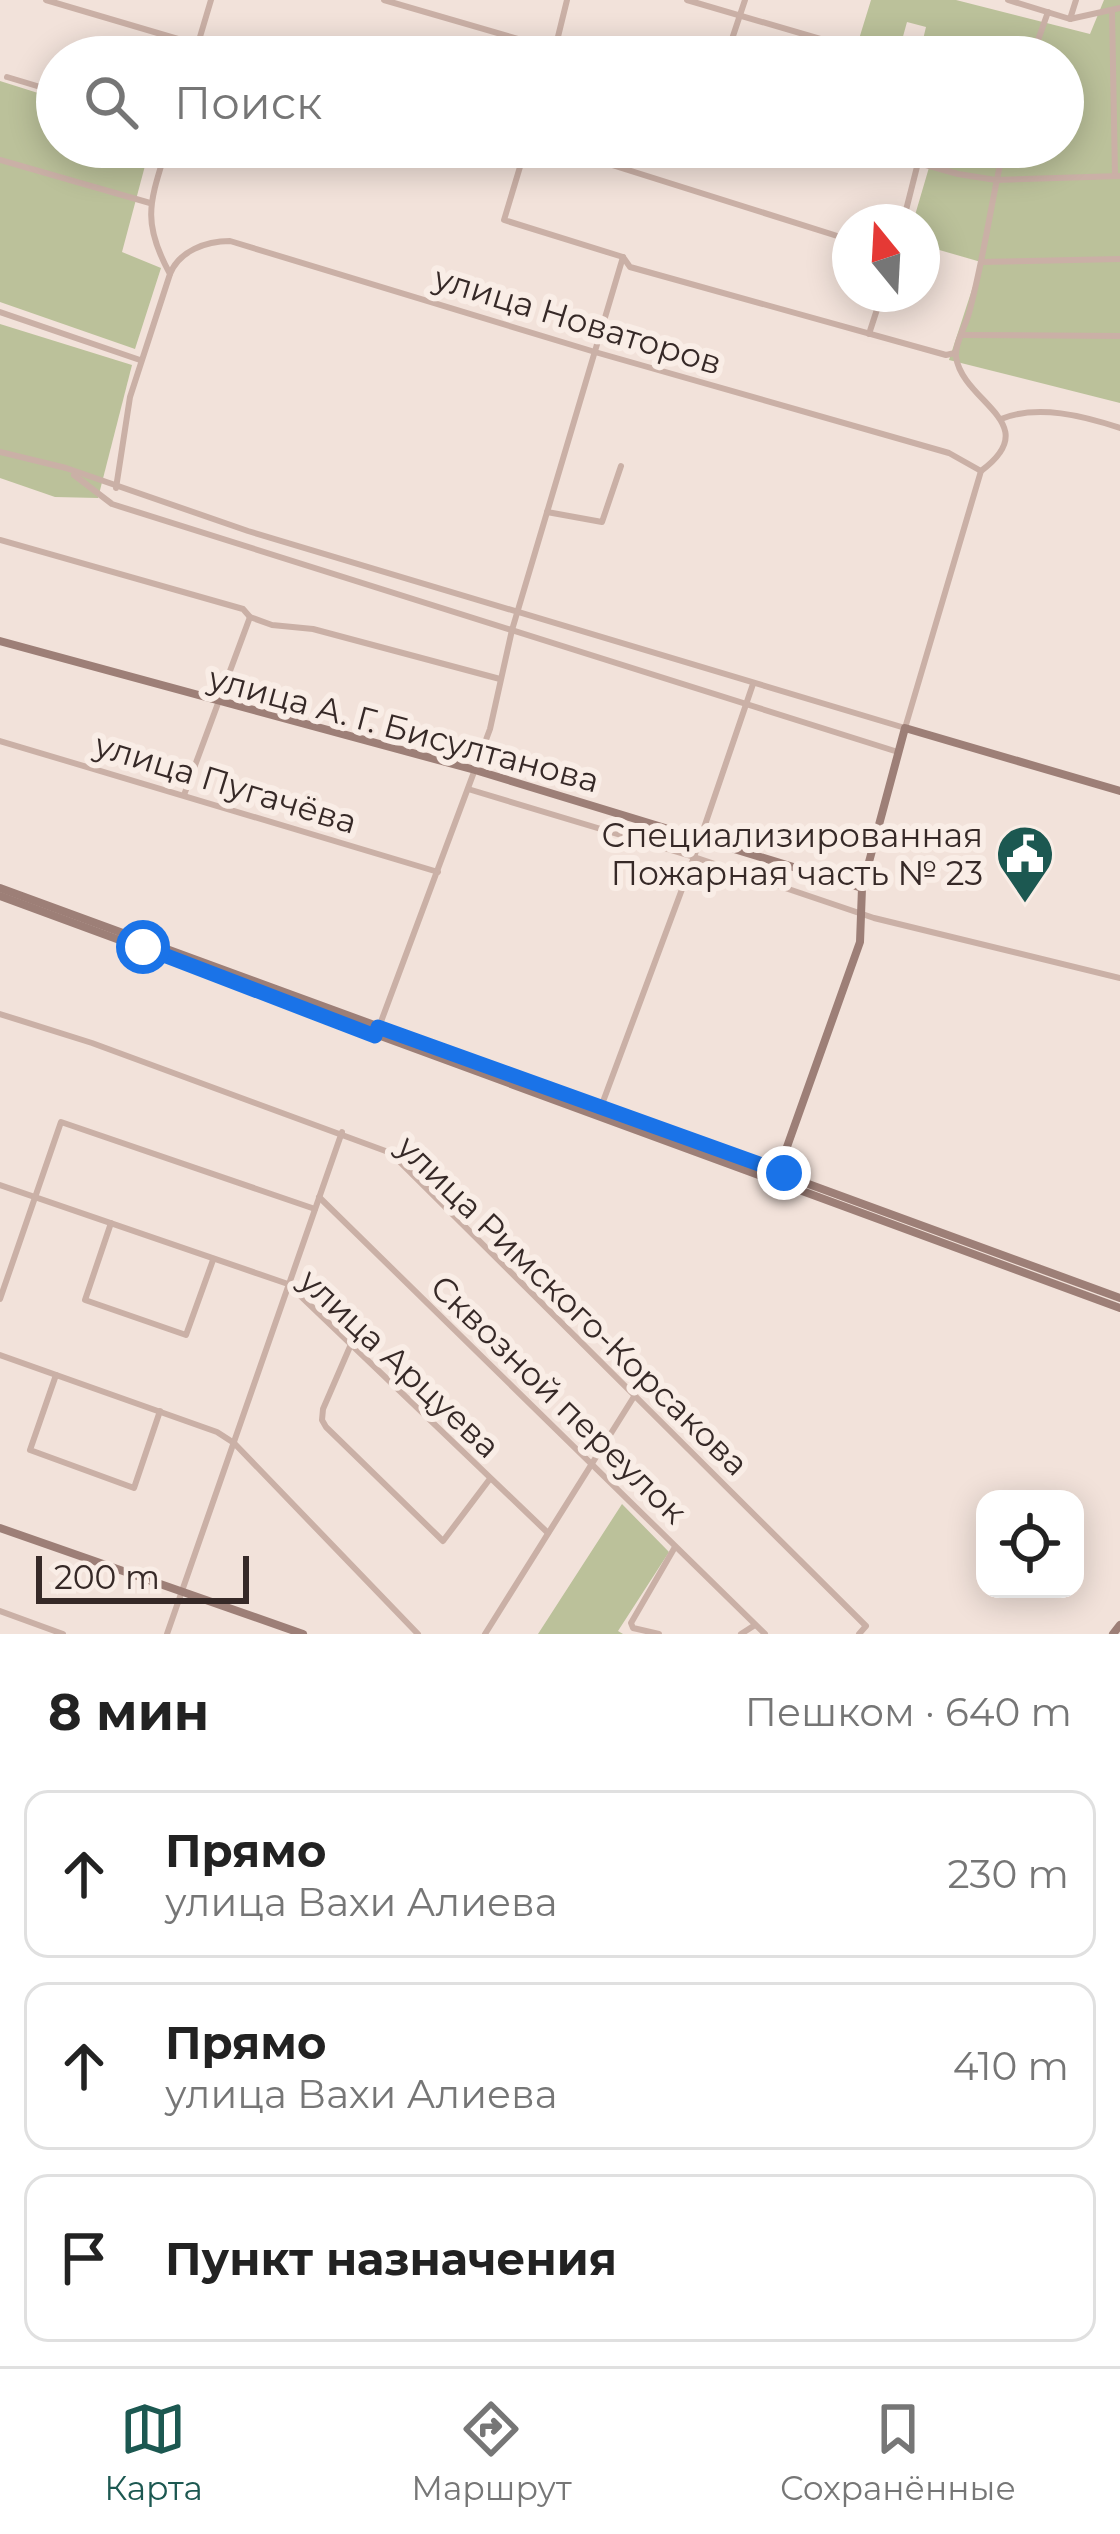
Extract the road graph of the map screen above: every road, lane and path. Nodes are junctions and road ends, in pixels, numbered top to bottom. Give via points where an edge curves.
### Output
1 (46, 0) edge
2 (211, 0) edge
3 (385, 0) edge
4 (567, 0) edge
5 (687, 0) edge
6 (746, 0) edge
7 (1008, 0) edge
8 (1076, 0) edge
9 (1116, 9) edge
10 (1048, 12) junction
11 (741, 16) junction
12 (1070, 19) junction
13 (170, 36) edge
14 (200, 36) edge
15 (500, 36) edge
16 (558, 36) edge
17 (734, 36) edge
18 (810, 36) edge
19 (1039, 36) edge
20 (8, 76) dead end
21 (36, 85) edge
22 (0, 160) edge
23 (161, 168) edge
24 (520, 168) edge
25 (622, 168) edge
26 (917, 168) edge
27 (941, 168) edge
28 (999, 168) edge
29 (1118, 176) edge
30 (996, 180) junction
31 (150, 203) junction
32 (907, 204) edge
33 (832, 234) edge
34 (623, 257) junction
35 (1120, 259) edge
36 (981, 262) junction
37 (170, 274) junction
38 (0, 312) edge
39 (876, 312) edge
40 (869, 334) junction
41 (963, 335) junction
42 (1120, 336) edge
43 (595, 352) junction
44 (955, 353) junction
45 (140, 360) junction
46 (1001, 419) junction
47 (1120, 428) edge
48 (0, 449) edge
49 (621, 466) dead end
50 (66, 468) junction
51 (981, 471) junction
52 (116, 488) junction
53 (547, 512) junction
54 (0, 540) edge
55 (518, 611) junction
56 (250, 617) junction
57 (512, 630) junction
58 (0, 640) edge
59 (500, 680) junction
60 (753, 683) junction
61 (219, 703) junction
62 (746, 703) junction
63 (905, 728) junction
64 (0, 741) edge
65 (898, 752) junction
66 (475, 770) junction
67 (468, 789) junction
68 (1120, 791) edge
69 (184, 795) junction
70 (700, 838) junction
71 (694, 857) junction
72 (438, 872) junction
73 (862, 888) junction
74 (0, 892) edge
75 (861, 911) junction
76 (1120, 978) edge
77 (0, 1014) edge
78 (377, 1031) junction
79 (601, 1107) junction
80 (342, 1132) junction
81 (777, 1175) junction
82 (0, 1185) edge
83 (36, 1195) junction
84 (319, 1197) junction
85 (315, 1210) junction
86 (111, 1222) junction
87 (213, 1260) junction
88 (0, 1267) edge
89 (10, 1270) junction
90 (288, 1284) junction
91 (1120, 1298) edge
92 (0, 1299) edge
93 (1120, 1308) edge
94 (352, 1342) junction
95 (0, 1355) edge
96 (56, 1375) junction
97 (635, 1395) junction
98 (160, 1411) junction
99 (234, 1443) junction
100 (593, 1463) junction
101 (489, 1480) junction
102 (0, 1528) edge
103 (548, 1533) junction
104 (675, 1547) junction
105 (181, 1590) junction
106 (0, 1611) edge
107 (755, 1625) junction
108 (1120, 1625) edge
109 (63, 1634) edge
110 (167, 1634) edge
111 (303, 1634) edge
112 (418, 1634) edge
113 (485, 1634) edge
114 (659, 1634) edge
115 (741, 1634) edge
116 (765, 1634) edge
117 (859, 1634) edge
118 (1113, 1634) edge

1 - 13 street
2 - 14 street
3 - 15 street
4 - 16 street
5 - 11 street
6 - 11 street
7 - 10 street
8 - 12 street
9 - 12 street
9 - 29 street
10 - 12 street
10 - 19 street
11 - 17 street
11 - 18 street
20 - 21 street
22 - 31 street
23 - 31 street
24 - 34 street via 504,220
25 - 33 street
26 - 32 street
27 - 30 street
28 - 30 street
29 - 30 street
30 - 36 street
31 - 37 street via 152,239
34 - 40 street via 630,267
34 - 43 street
35 - 36 street
36 - 41 street
37 - 43 street, улица Новаторов via 186,253 230,241
37 - 45 street
38 - 45 street
39 - 40 street
40 - 44 street
41 - 42 street
41 - 44 street
43 - 51 street, улица Новаторов via 949,453
43 - 53 street
44 - 46 street via 965,380
45 - 52 street
46 - 47 street via 1081,415
46 - 51 street via 1002,452
48 - 50 street
49 - 53 street via 602,522
50 - 52 street
50 - 57 street via 112,504
51 - 63 street
52 - 55 street
53 - 55 street
54 - 56 street
55 - 57 street
55 - 60 street
56 - 59 street
56 - 61 street
57 - 59 street
57 - 62 street
58 - 61 main road, улица А. Г. Бисултанова
59 - 66 street
60 - 62 street
60 - 63 street
61 - 66 main road, улица А. Г. Бисултанова
61 - 69 street
62 - 65 street
62 - 70 street
63 - 65 main road
63 - 68 main road
64 - 69 street, улица Пугачёва
65 - 73 main road
66 - 67 street
66 - 70 main road, улица А. Г. Бисултанова
67 - 71 street, улица А. Г. Бисултанова
67 - 72 street
69 - 72 street, улица Пугачёва
70 - 71 street
70 - 73 main road, улица А. Г. Бисултанова
71 - 75 street, улица А. Г. Бисултанова
71 - 79 street
72 - 78 street
73 - 75 main road
74 - 78 main road
75 - 76 street, улица А. Г. Бисултанова
75 - 81 main road via 860,942
77 - 80 street, улица Римского-Корсакова
78 - 79 main road
78 - 81 main road
79 - 81 main road
80 - 84 street
80 - 97 street, улица Римского-Корсакова via 391,1153
81 - 91 main road
81 - 93 main road
82 - 83 street, улица Арцуева
83 - 85 street via 61,1122
83 - 86 street, улица Арцуева
83 - 89 street
84 - 85 street
84 - 100 street, Сквозной переулок
85 - 90 street
86 - 87 street, улица Арцуева
86 - 87 street via 85,1300 186,1335
87 - 90 street, улица Арцуева
88 - 89 street
89 - 92 street
90 - 94 street, улица Арцуева
90 - 99 street
94 - 101 street, улица Арцуева
94 - 101 street via 323,1409 326,1427 443,1541
95 - 96 street
96 - 98 street
96 - 98 street via 30,1450 134,1488
97 - 100 street
97 - 117 street, улица Римского-Корсакова via 866,1626
98 - 99 street
99 - 105 street
99 - 112 street
100 - 103 street
100 - 104 street, Сквозной переулок
101 - 103 street, улица Арцуева
102 - 105 main road
103 - 113 street
104 - 107 street, Сквозной переулок
104 - 114 street via 631,1623
105 - 110 street
105 - 111 main road
106 - 109 street
107 - 115 street
107 - 116 street, Сквозной переулок
108 - 118 main road

